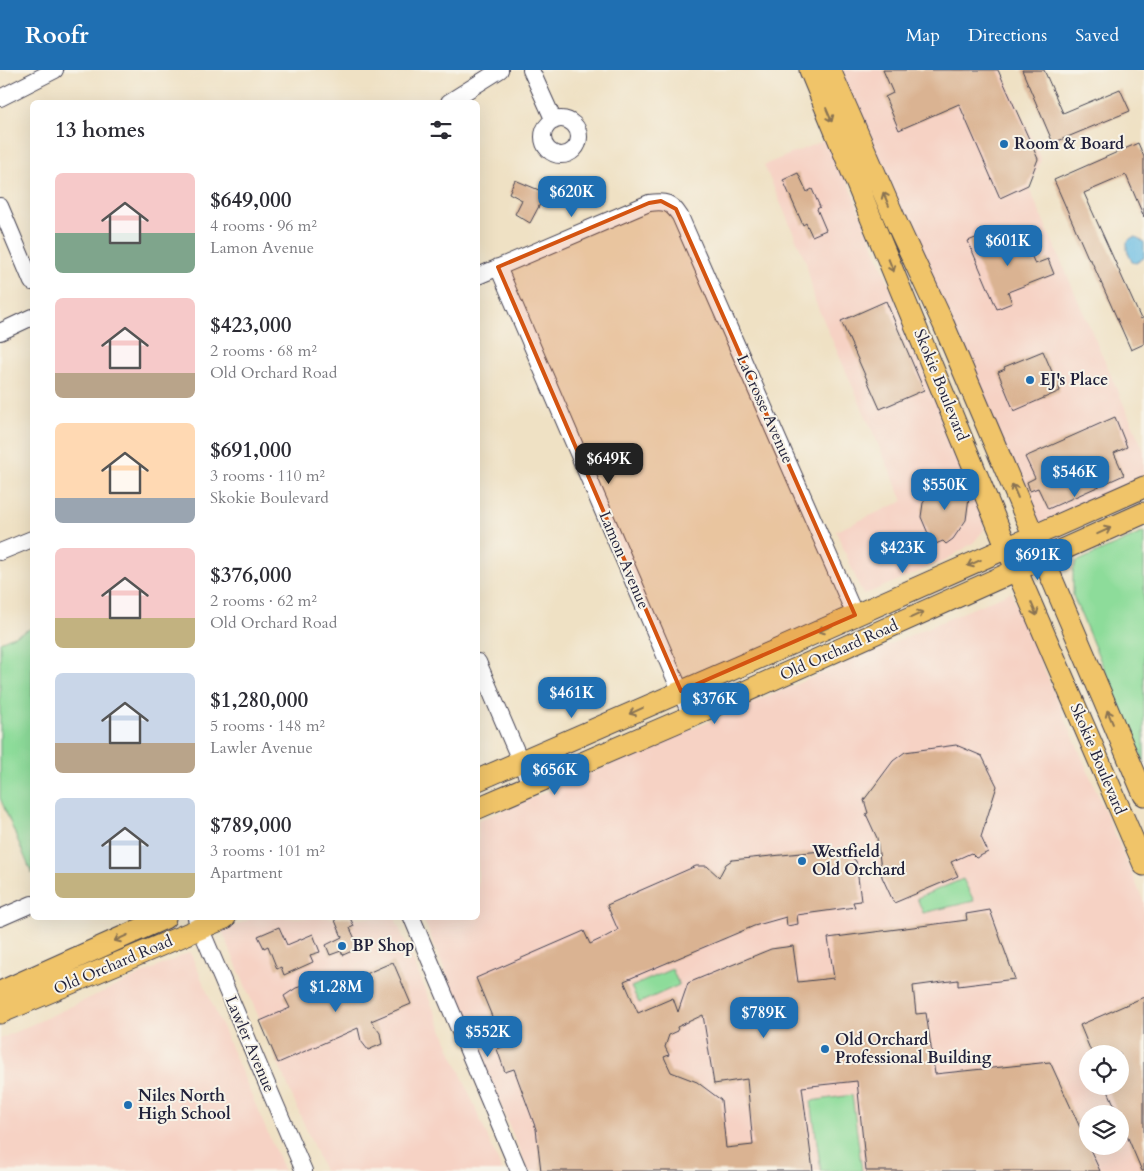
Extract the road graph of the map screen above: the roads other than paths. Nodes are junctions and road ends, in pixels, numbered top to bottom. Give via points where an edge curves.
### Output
1 (55, 70) edge
2 (500, 70) edge
3 (531, 70) edge
4 (810, 70) edge
5 (830, 70) edge
6 (0, 98) edge
7 (452, 100) edge
8 (554, 121) dead end
9 (0, 206) edge
10 (498, 267) junction
11 (480, 275) edge
12 (30, 277) edge
13 (30, 318) edge
14 (0, 332) edge
15 (1144, 487) edge
16 (1144, 512) edge
17 (1034, 536) junction
18 (30, 539) edge
19 (1007, 548) junction
20 (0, 552) edge
21 (1043, 559) junction
22 (1017, 570) junction
23 (855, 615) junction
24 (480, 667) edge
25 (681, 691) junction
26 (691, 716) junction
27 (520, 762) junction
28 (480, 779) edge
29 (531, 786) junction
30 (1144, 795) edge
31 (480, 807) edge
32 (1144, 866) edge
33 (30, 905) edge
34 (0, 918) edge
35 (161, 920) edge
36 (214, 920) edge
37 (413, 920) edge
38 (198, 923) edge
39 (0, 992) edge
40 (0, 1013) edge
41 (304, 1171) edge
42 (519, 1171) edge

1 - 6 street
2 - 7 street
3 - 8 street
4 -> 19 main road, Skokie Boulevard
17 -> 5 main road, Skokie Boulevard
9 - 12 street
10 - 11 street
10 - 23 street, LaCrosse Avenue via 649,203 671,204 680,216
10 - 25 street, Lamon Avenue
13 - 14 street
15 - 17 main road, Old Orchard Road
21 -> 16 main road, Old Orchard Road
17 - 19 main road, Old Orchard Road
17 - 21 main road, Skokie Boulevard
18 - 20 street
19 - 22 main road, Skokie Boulevard
19 -> 23 main road, Old Orchard Road
21 - 22 main road, Old Orchard Road
30 -> 21 main road, Skokie Boulevard
26 -> 22 main road, Old Orchard Road
22 -> 32 main road, Skokie Boulevard
23 -> 25 main road, Old Orchard Road
24 - 27 street
25 - 26 street, Lamon Avenue
25 -> 27 main road, Old Orchard Road
26 - 29 main road, Old Orchard Road
27 - 28 main road, Old Orchard Road
27 - 29 street
29 - 31 main road, Old Orchard Road
33 - 34 street
35 -> 39 main road, Old Orchard Road
36 - 38 main road, Old Orchard Road
37 - 42 street
38 - 40 main road, Old Orchard Road
38 - 41 street, Lawler Avenue

